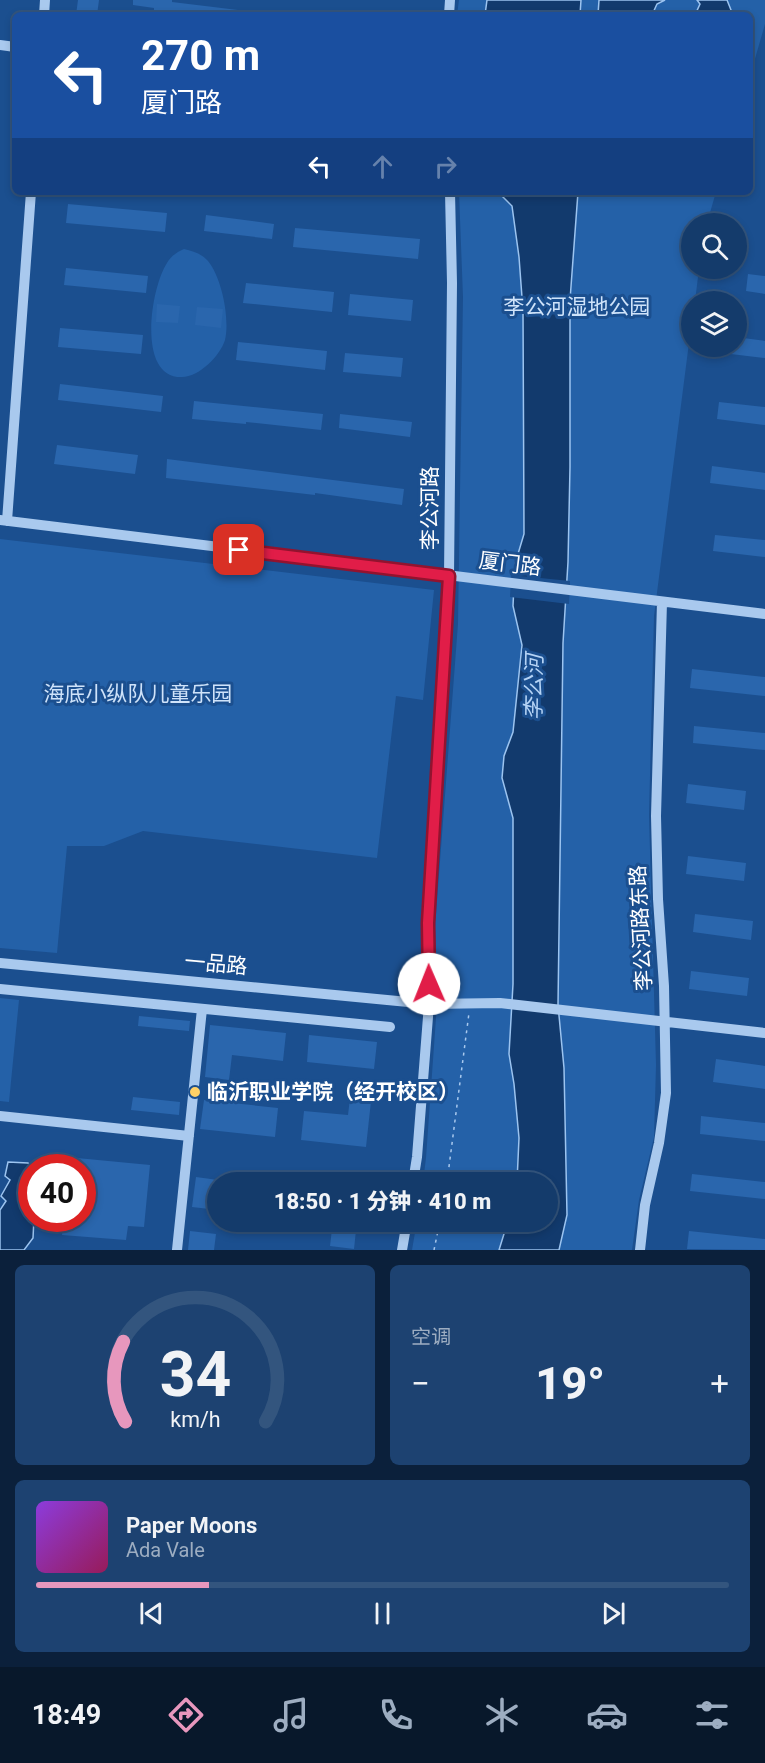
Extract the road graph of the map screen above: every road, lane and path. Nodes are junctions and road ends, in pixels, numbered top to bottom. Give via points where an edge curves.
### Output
1 (31, 195) edge
2 (450, 195) edge
3 (3, 520) edge
4 (449, 576) junction
5 (662, 602) junction
6 (765, 614) edge
7 (0, 963) edge
8 (0, 989) edge
9 (470, 1002) junction
10 (429, 1004) junction
11 (202, 1009) junction
12 (664, 1022) junction
13 (390, 1027) dead end
14 (765, 1033) edge
15 (0, 1116) edge
16 (189, 1136) junction
17 (415, 1172) edge
18 (448, 1172) edge
19 (405, 1232) edge
20 (438, 1232) edge
21 (177, 1250) edge
22 (402, 1250) edge
23 (434, 1250) edge
24 (640, 1250) edge

1 - 3 street
2 - 4 street, 李公河路 via 453,283
3 - 4 street, 厦门路
4 - 5 street, 厦门路
4 - 10 street, 李公河路 via 428,923
5 - 6 street, 厦门路
5 - 12 street, 李公河路东路 via 656,816
7 - 10 street, 一品路
8 - 11 street
9 - 10 street, 一品路
9 - 12 street, 一品路
9 - 18 path
10 - 17 street, 李公河路
11 - 13 street
11 - 16 street
12 - 14 street, 一品路
12 - 24 street, 李公河路东路 via 666,1093
15 - 16 street
16 - 21 street
19 - 22 street
20 - 23 path

